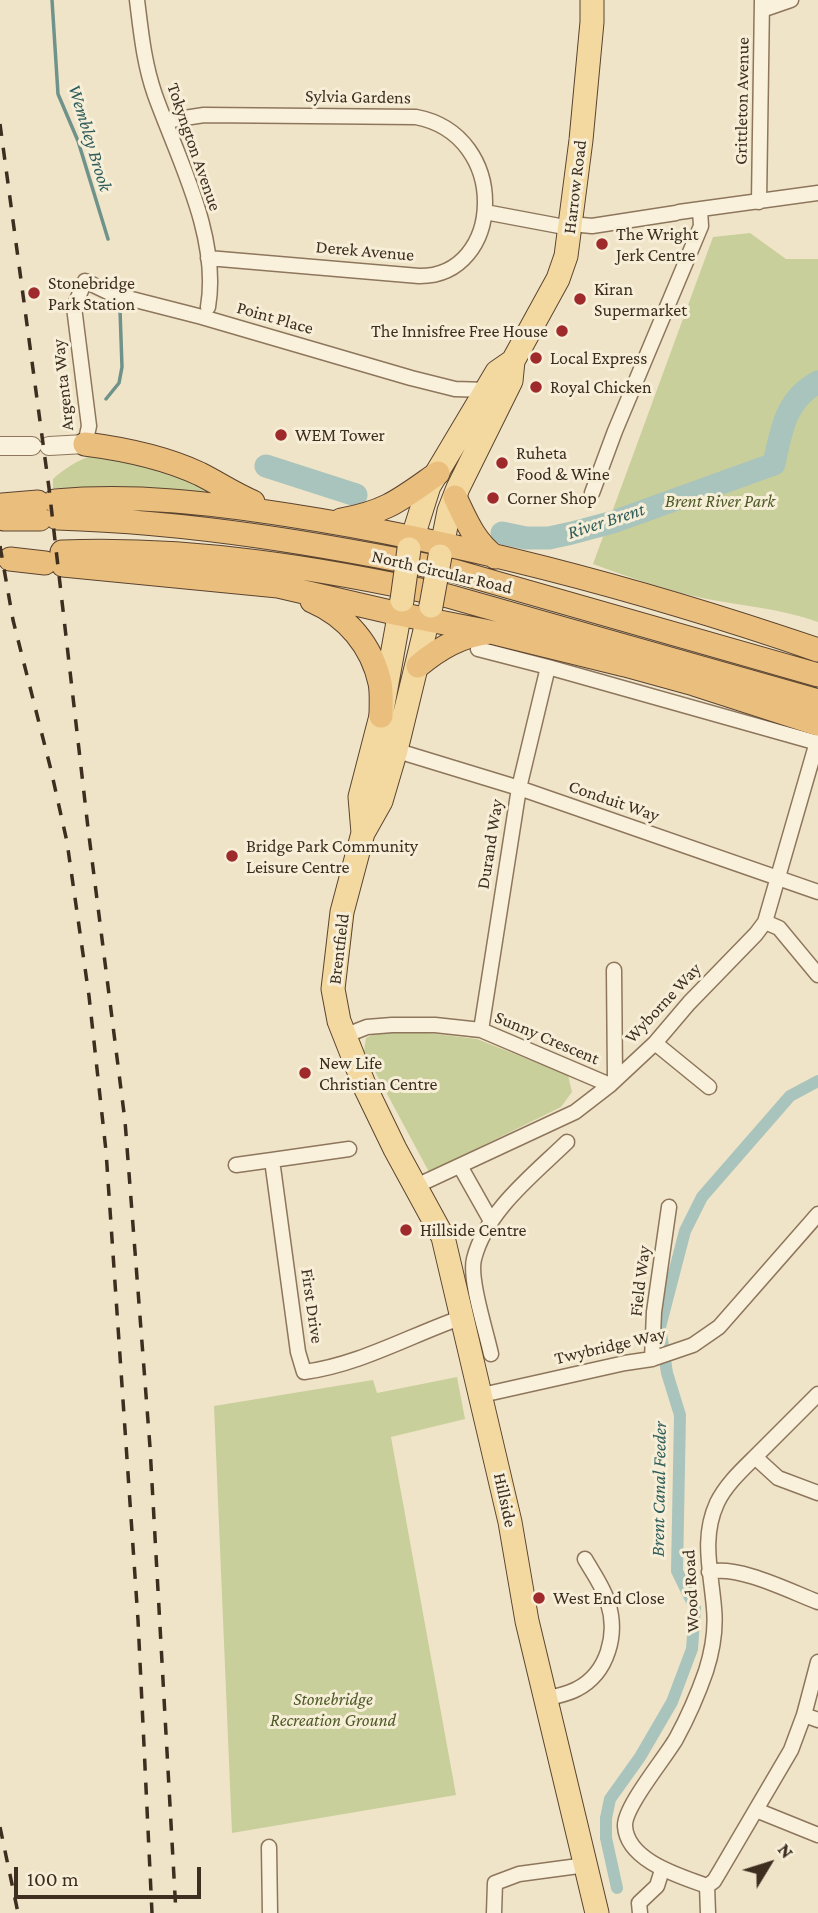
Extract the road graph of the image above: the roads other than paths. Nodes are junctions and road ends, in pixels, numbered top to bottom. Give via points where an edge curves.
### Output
1 (137, 0) edge
2 (592, 0) edge
3 (791, 0) edge
4 (762, 5) edge
5 (165, 121) junction
6 (818, 193) edge
7 (759, 202) junction
8 (700, 211) junction
9 (485, 212) junction
10 (571, 226) junction
11 (208, 258) junction
12 (85, 281) joint
13 (208, 307) dead end
14 (488, 399) junction
15 (85, 444) junction
16 (0, 446) edge
17 (438, 473) junction
18 (592, 493) dead end
19 (455, 497) junction
20 (48, 510) junction
21 (3, 512) dead end
22 (286, 515) junction
23 (331, 522) junction
24 (410, 543) junction
25 (441, 550) junction
26 (10, 556) dead end
27 (495, 557) junction
28 (54, 558) junction
29 (278, 586) junction
30 (401, 607) junction
31 (430, 613) junction
32 (495, 633) junction
33 (478, 649) dead end
34 (818, 650) edge
35 (418, 666) junction
36 (548, 667) junction
37 (818, 674) edge
38 (818, 701) edge
39 (381, 716) junction
40 (818, 736) edge
41 (385, 747) junction
42 (519, 788) junction
43 (777, 878) junction
44 (818, 892) edge
45 (765, 922) junction
46 (614, 970) dead end
47 (818, 975) edge
48 (481, 1030) junction
49 (344, 1035) junction
50 (655, 1043) junction
51 (612, 1082) junction
52 (709, 1087) dead end
53 (372, 1102) joint
54 (567, 1142) dead end
55 (349, 1149) dead end
56 (272, 1160) junction
57 (236, 1165) dead end
58 (460, 1166) junction
59 (416, 1186) junction
60 (669, 1207) dead end
61 (818, 1214) edge
62 (491, 1221) junction
63 (463, 1317) junction
64 (491, 1354) dead end
65 (660, 1356) junction
66 (818, 1394) edge
67 (482, 1395) junction
68 (755, 1457) junction
69 (818, 1493) edge
70 (585, 1559) dead end
71 (709, 1572) junction
72 (818, 1602) edge
73 (818, 1662) edge
74 (546, 1699) junction
75 (811, 1718) edge
76 (756, 1810) junction
77 (818, 1835) edge
78 (269, 1847) dead end
79 (586, 1865) junction
80 (662, 1870) junction
81 (706, 1886) junction
82 (270, 1913) edge
83 (494, 1913) edge
84 (597, 1913) edge
85 (640, 1913) edge
86 (708, 1913) edge

1 - 5 street, Tokyngton Avenue via 146,66
2 - 10 main road, Harrow Road
3 - 4 street
4 - 7 street, Grittleton Avenue
5 - 9 street, Sylvia Gardens via 204,115 424,118 450,131 469,149 482,175
5 - 11 street, Tokyngton Avenue via 193,196
6 - 7 street
7 - 8 street
8 - 10 street
8 - 18 street via 701,226
9 - 10 street
9 - 11 street, Derek Avenue via 463,260 438,274
10 - 14 main road, Harrow Road via 558,279 513,361 497,372
11 - 13 street, Tokyngton Avenue
12 - 14 street, Point Place via 112,294 455,389 463,400
12 - 15 street, Argenta Way via 74,307 89,426
14 - 17 main road, Harrow Road
14 - 19 main road, Harrow Road
15 - 16 street
15 - 22 highway via 163,460
17 - 23 highway via 394,505
17 - 24 main road, Harrow Road via 429,486
19 - 25 main road, Harrow Road
19 - 27 highway via 474,537
20 - 21 highway
20 - 22 highway via 96,498 167,500
20 - 37 highway, North Circular Road via 226,530 396,559
22 - 23 highway
23 - 24 highway
24 - 25 highway
24 - 30 main road, Harrow Road, bridge
25 - 27 highway
25 - 31 main road, Harrow Road, bridge
26 - 28 highway
27 - 34 highway via 729,620
28 - 29 highway
28 - 38 highway, North Circular Road via 191,554 395,584
29 - 30 highway
29 - 39 highway via 321,604 360,638 375,665
30 - 31 highway
30 - 39 main road, Brentfield
31 - 32 highway
31 - 35 main road, Brentfield
32 - 35 highway via 461,639
32 - 40 highway via 694,684
33 - 36 street
35 - 41 main road, Brentfield
36 - 40 street
36 - 42 street, Durand Way
39 - 41 main road, Brentfield
40 - 43 street, Wyborne Way
41 - 42 street, Conduit Way
41 - 49 main road, Brentfield via 360,797 363,833 333,968 332,989
42 - 43 street, Conduit Way
42 - 48 street, Durand Way
43 - 44 street, Conduit Way
43 - 45 street, Wyborne Way
45 - 47 street via 779,928
45 - 50 street, Wyborne Way
46 - 51 street
48 - 49 street, Sunny Crescent via 392,1025
48 - 51 street, Sunny Crescent
49 - 53 main road, Brentfield
50 - 51 street, Wyborne Way
50 - 52 street
51 - 58 street, Wyborne Way via 575,1112
53 - 59 main road, Hillside
54 - 62 street
55 - 56 street
56 - 57 street
56 - 63 street, First Drive via 303,1372 379,1351
58 - 59 street, Wyborne Way
58 - 62 street
59 - 63 main road, Hillside via 443,1237
60 - 65 street, Field Way via 654,1312
61 - 65 street, Twybridge Way via 719,1327 693,1345
62 - 64 street via 473,1260
63 - 67 main road, Hillside
65 - 67 street, Twybridge Way
66 - 68 street, Wood Road
67 - 74 main road, Hillside
68 - 69 street via 778,1478
68 - 71 street, Wood Road via 718,1501 709,1524
70 - 74 street via 608,1602 613,1626 608,1654 585,1684
71 - 72 street via 741,1574
71 - 80 street, Wood Road via 714,1611 707,1667 675,1741 629,1810 625,1825 637,1850
73 - 75 street
74 - 79 main road, Hillside
75 - 76 street
76 - 77 street
76 - 81 street via 714,1881
78 - 82 street
79 - 83 street via 519,1874 495,1884
79 - 84 main road, Hillside
80 - 81 street, Wood Road
80 - 85 street via 657,1886 639,1903
81 - 86 street

